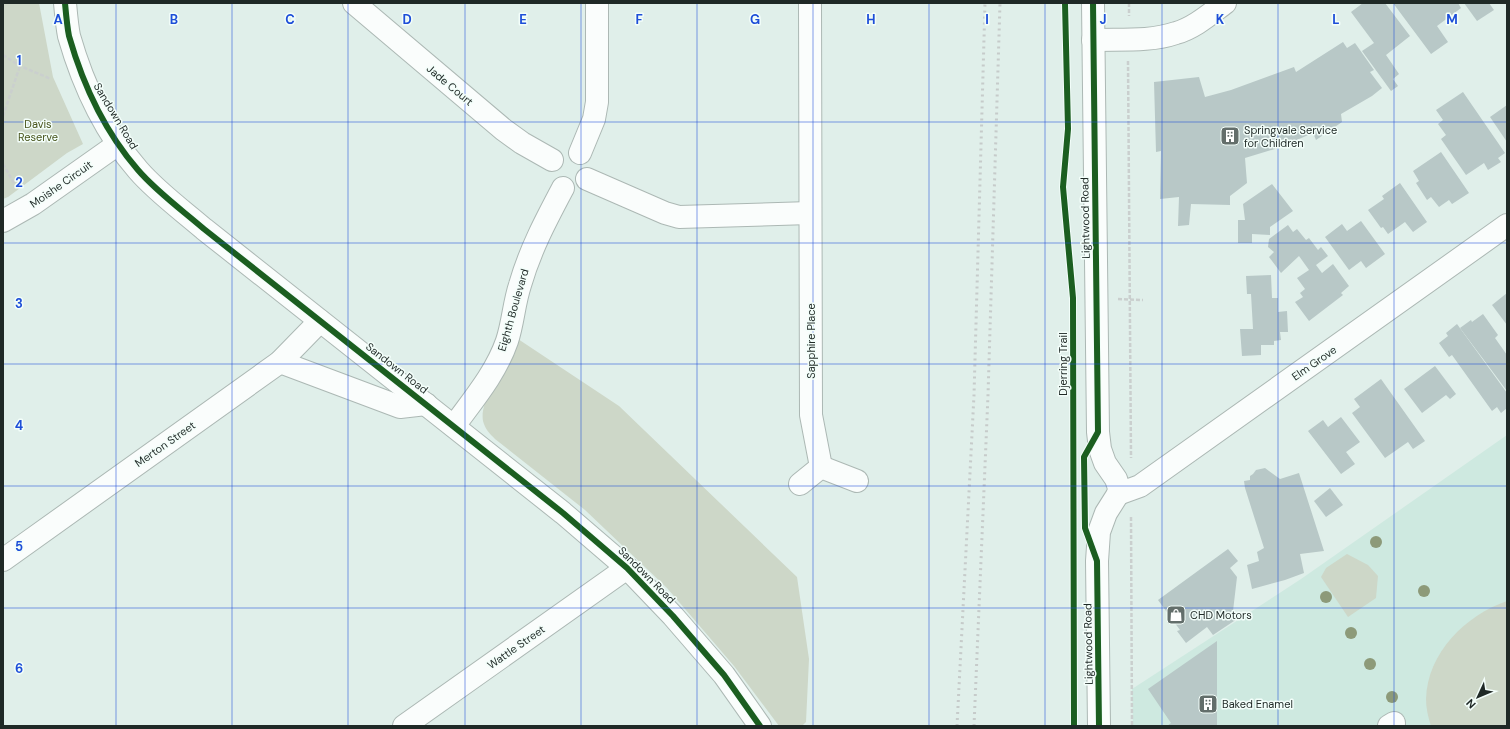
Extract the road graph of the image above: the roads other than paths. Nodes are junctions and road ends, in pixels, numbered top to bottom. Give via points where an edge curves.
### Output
1 (65, 3) edge
2 (354, 3) edge
3 (597, 3) edge
4 (810, 3) edge
5 (1093, 3) edge
6 (1225, 3) edge
7 (1093, 40) junction
8 (118, 144) junction
9 (580, 153) junction
10 (552, 160) junction
11 (586, 179) junction
12 (563, 188) junction
13 (810, 213) junction
14 (3, 221) edge
15 (1507, 225) edge
16 (320, 321) junction
17 (280, 362) junction
18 (426, 404) junction
19 (454, 426) junction
20 (821, 467) junction
21 (856, 481) dead end
22 (800, 484) dead end
23 (1124, 492) junction
24 (3, 560) edge
25 (628, 568) junction
26 (404, 726) edge
27 (760, 726) edge
28 (1099, 726) edge

1 - 8 street, Sandown Road via 69,35 87,89
2 - 10 street, Jade Court via 504,130
3 - 9 street via 597,102 594,119
4 - 13 street, Sapphire Place
5 - 7 street, Lightwood Road
6 - 7 street via 1205,18 1177,33 1154,38
7 - 23 street, Lightwood Road via 1098,432 1104,463
8 - 14 street, Moishe Circuit via 33,204
8 - 16 street, Sandown Road via 139,171 174,204
9 - 10 street via 562,151
9 - 11 street via 585,157 589,168
10 - 12 street via 552,180
11 - 12 street via 574,189
11 - 13 street via 654,209 679,217
12 - 19 street, Eighth Boulevard via 529,257 502,353
13 - 20 street, Sapphire Place via 811,415
15 - 23 street, Elm Grove via 1146,482
16 - 17 street, Merton Street
16 - 18 street, Sandown Road
17 - 18 street, Sandown Road via 400,407
17 - 24 street, Merton Street
18 - 19 street, Sandown Road
19 - 25 street, Sandown Road
20 - 21 street
20 - 22 street
23 - 28 street, Lightwood Road via 1106,513 1099,532
25 - 26 street, Wattle Street
25 - 27 street, Sandown Road via 724,675

